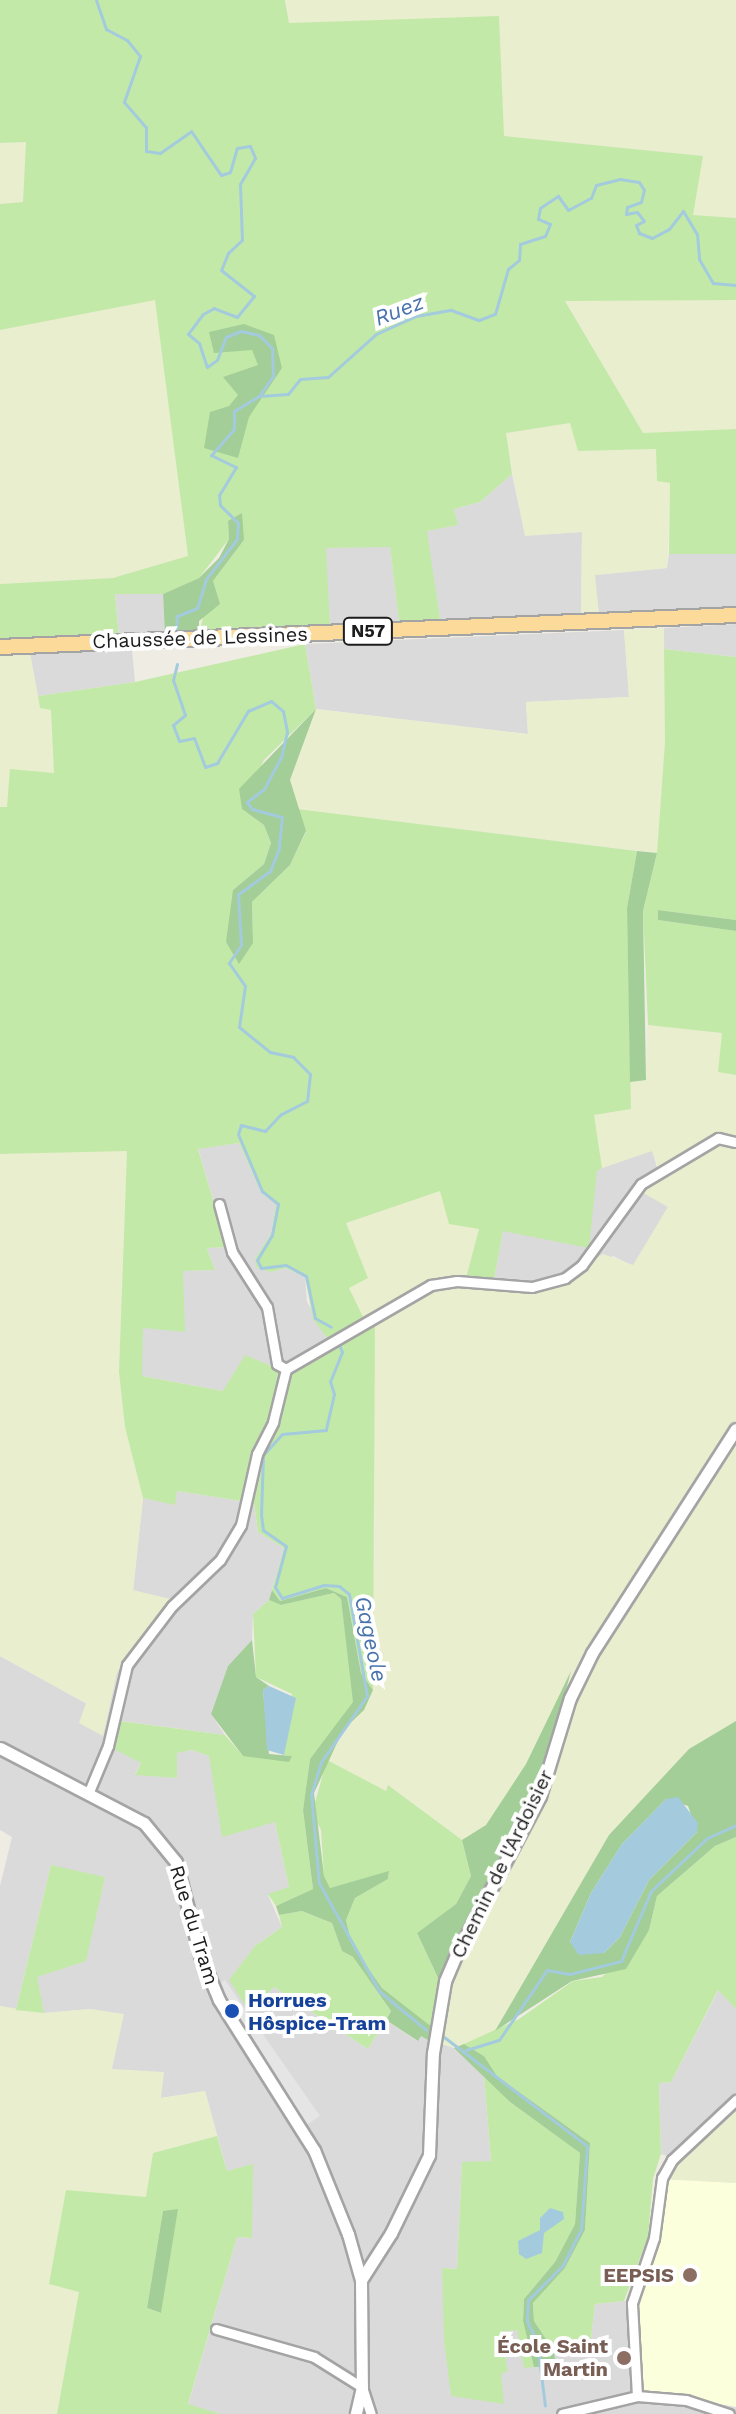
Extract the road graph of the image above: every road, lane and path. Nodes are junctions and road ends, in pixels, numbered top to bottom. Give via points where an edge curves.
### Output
1 (736, 615) edge
2 (0, 647) edge
3 (736, 1142) edge
4 (219, 1204) dead end
5 (286, 1369) junction
6 (736, 1429) edge
7 (0, 1748) edge
8 (88, 1794) junction
9 (736, 2100) edge
10 (361, 2280) junction
11 (216, 2329) dead end
12 (362, 2387) junction
13 (637, 2396) junction
14 (356, 2414) edge
15 (371, 2414) edge
16 (562, 2414) edge
17 (729, 2414) edge

1 - 2 main road, Chaussée de Lessines / N57
3 - 5 street via 718,1138 641,1184 582,1265 565,1278 532,1287 457,1281 431,1285
4 - 5 street via 232,1252 267,1307 277,1364
5 - 8 street via 273,1422 257,1454 241,1525 220,1560 172,1606 127,1665 108,1746
6 - 10 street, Chemin de l'Ardoisier via 592,1653 570,1698 540,1796 458,1951 445,1981 433,2053 434,2140 403,2211
7 - 8 street, Rue du Tram
8 - 10 street, Rue du Tram via 144,1823 170,1851 219,2000 314,2150
9 - 13 street via 672,2160 662,2178 654,2238 632,2303
10 - 12 street, Rue du Tram
11 - 12 street via 314,2357
12 - 14 street, Rue du Tram
12 - 15 street
13 - 16 street
13 - 17 street via 686,2400

